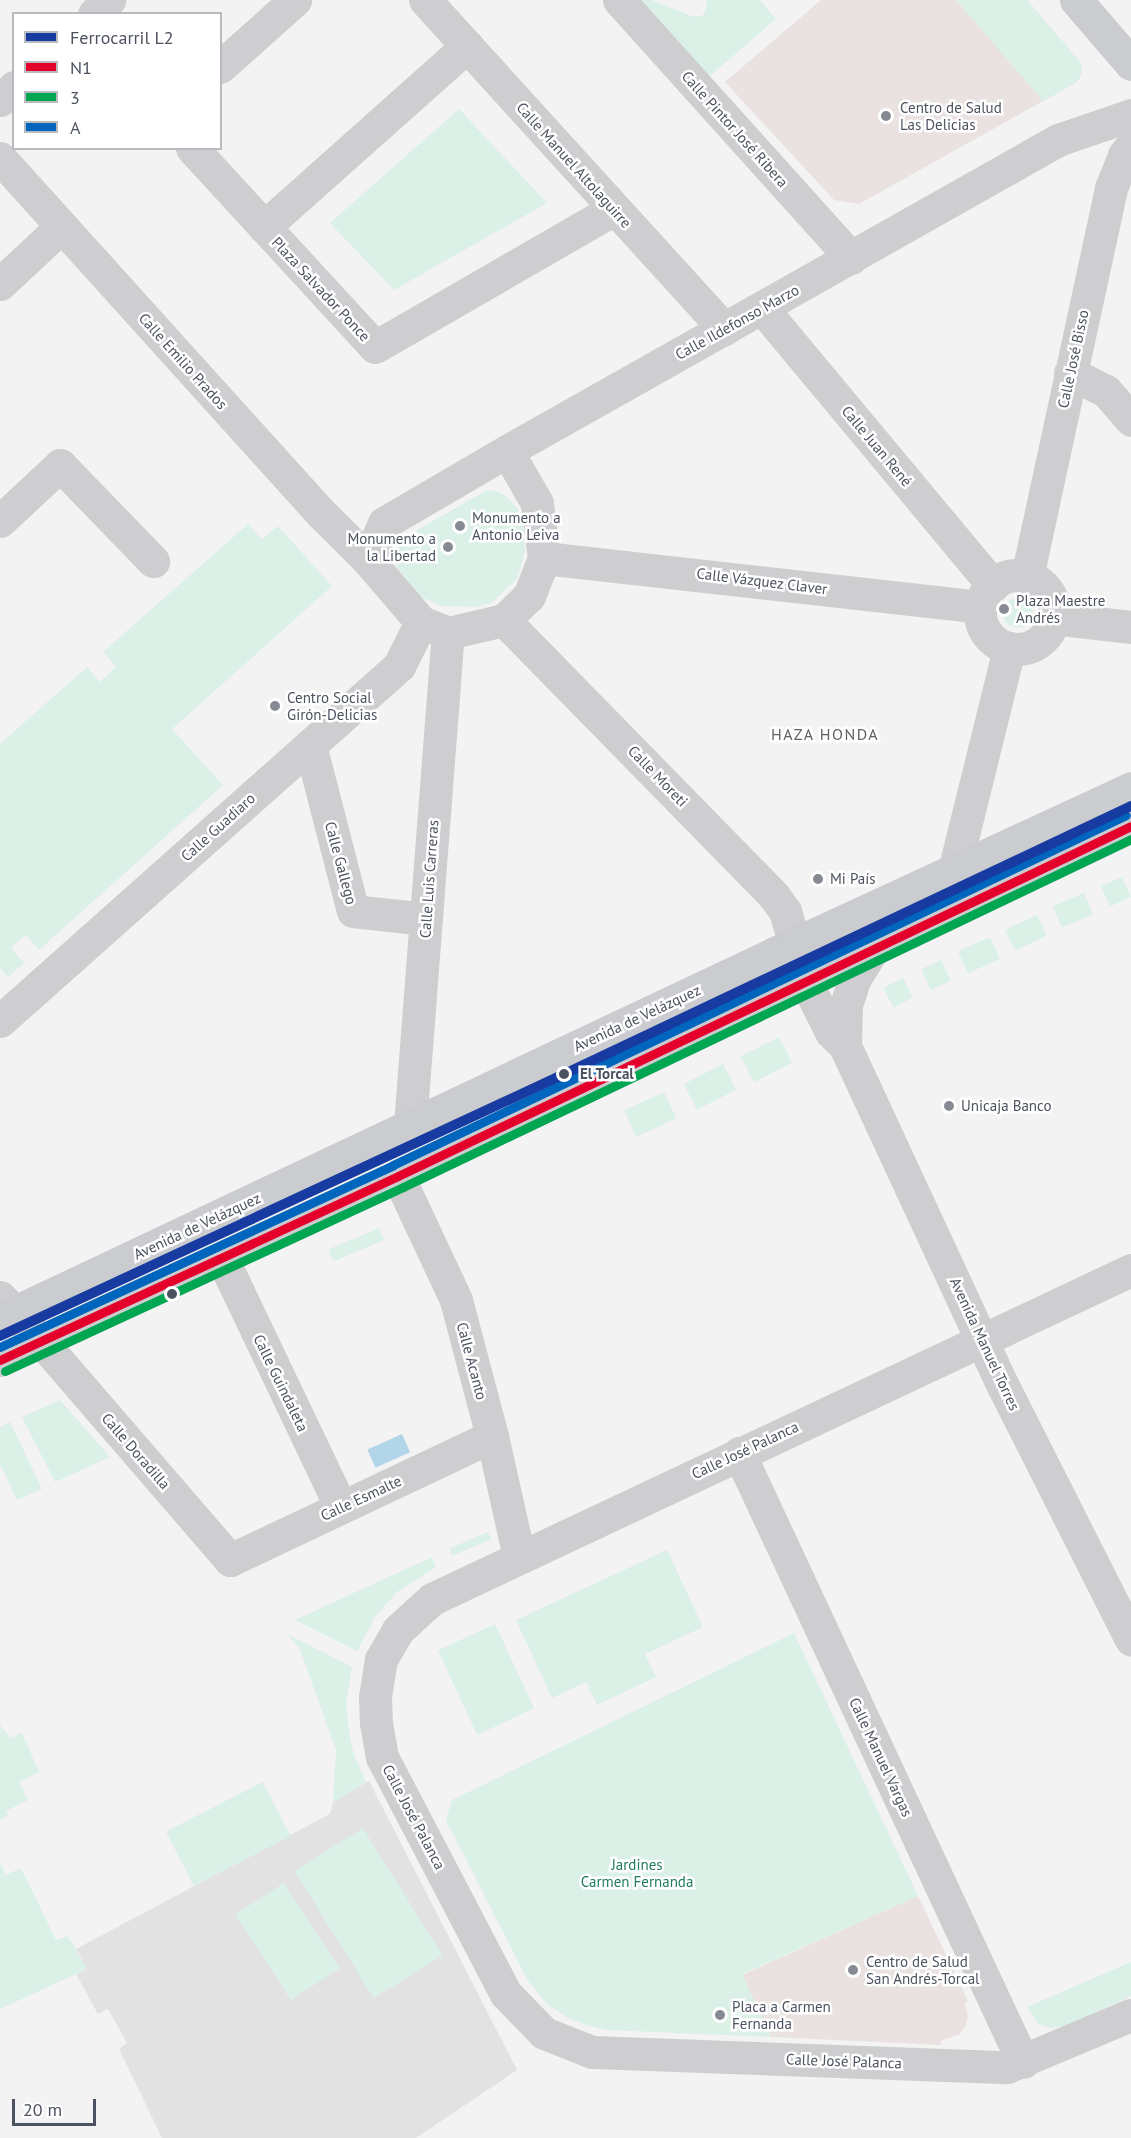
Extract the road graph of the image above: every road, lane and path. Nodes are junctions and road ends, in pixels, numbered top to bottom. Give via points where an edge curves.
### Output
1 (109, 0) edge
2 (295, 0) edge
3 (425, 0) edge
4 (619, 0) edge
5 (1076, 0) edge
6 (96, 12) edge
7 (467, 46) junction
8 (1131, 64) edge
9 (222, 65) edge
10 (12, 89) edge
11 (0, 100) edge
12 (1131, 115) edge
13 (1131, 146) edge
14 (194, 150) edge
15 (0, 159) edge
16 (614, 209) junction
17 (61, 227) junction
18 (264, 227) junction
19 (851, 258) junction
20 (0, 284) edge
21 (762, 308) junction
22 (724, 329) junction
23 (1070, 373) junction
24 (1131, 420) edge
25 (507, 451) junction
26 (0, 521) edge
27 (544, 558) junction
28 (368, 560) junction
29 (153, 561) dead end
30 (1027, 577) junction
31 (986, 596) junction
32 (1053, 618) junction
33 (504, 620) junction
34 (1131, 627) edge
35 (434, 628) junction
36 (1009, 648) junction
37 (310, 745) junction
38 (1131, 788) edge
39 (1131, 826) edge
40 (954, 871) junction
41 (426, 918) junction
42 (796, 943) junction
43 (874, 948) junction
44 (805, 980) junction
45 (0, 1021) edge
46 (845, 1046) junction
47 (410, 1125) junction
48 (398, 1176) junction
49 (222, 1258) junction
50 (1131, 1270) edge
51 (4, 1310) edge
52 (981, 1338) junction
53 (42, 1341) junction
54 (0, 1360) edge
55 (492, 1436) junction
56 (739, 1453) junction
57 (341, 1507) junction
58 (519, 1557) junction
59 (230, 1560) joint
60 (1131, 1639) edge
61 (1131, 2015) edge
62 (1023, 2062) junction

1 - 6 street
2 - 9 street
3 - 7 street, Calle Manuel Altolaguirre
4 - 19 street, Calle Pintor José Ribera
5 - 8 main road
7 - 16 street, Calle Manuel Altolaguirre
7 - 18 street, Plaza Salvador Ponce
10 - 11 street
12 - 19 street, Calle Ildefonso Marzo via 1058,140
13 - 23 street, Calle José Bisso via 1112,188
14 - 18 street
15 - 17 street, Calle Emilio Prados
16 - 18 street, Plaza Salvador Ponce via 375,347
16 - 22 street, Calle Manuel Altolaguirre
17 - 20 street
17 - 28 street, Calle Emilio Prados
19 - 21 street, Calle Ildefonso Marzo
21 - 22 street, Calle Ildefonso Marzo
21 - 31 street, Calle Juan René
22 - 25 street, Calle Ildefonso Marzo
23 - 24 street via 1106,391
23 - 30 street, Calle José Bisso
25 - 27 street via 537,503
25 - 28 street, Calle Ildefonso Marzo via 384,524
26 - 29 street via 60,465
27 - 31 street, Calle Vázquez Claver
27 - 33 street via 529,596
28 - 35 street
30 - 31 street via 1003,578
30 - 32 street via 1045,588
31 - 36 street via 984,629
32 - 34 street
32 - 36 street via 1042,639 1021,649
33 - 35 street
33 - 42 street, Calle Moreti via 774,896 785,911
35 - 37 street, Calle Guadiaro via 399,666
35 - 41 street, Calle Luis Carreras
36 - 40 street
37 - 41 street, Calle Gallego via 353,910
37 - 45 street, Calle Guadiaro
38 - 40 main road, Avenida de Velázquez
39 - 43 main road
40 - 42 main road, Avenida de Velázquez
41 - 47 street, Calle Luis Carreras
42 - 44 street, Calle Moreti
42 - 47 main road, Avenida de Velázquez
43 - 44 main road
43 - 46 street, Avenida Manuel Torres via 855,978 846,1005
44 - 46 street, Avenida Manuel Torres via 831,1032
44 - 48 main road
46 - 52 street, Avenida Manuel Torres
47 - 51 main road, Avenida de Velázquez
48 - 49 main road
48 - 55 street, Calle Acanto via 456,1300
49 - 53 main road
49 - 57 street, Calle Guindaleta
50 - 52 street, Calle José Palanca
51 - 53 street, Calle Doradilla
52 - 56 street, Calle José Palanca
52 - 60 street, Avenida Manuel Torres
53 - 54 main road
53 - 59 street, Calle Doradilla
55 - 57 street, Calle Esmalte
55 - 58 street, Calle Acanto
56 - 58 street, Calle José Palanca
56 - 62 street, Calle Manuel Vargas
57 - 59 street, Calle Esmalte
58 - 62 street, Calle José Palanca via 432,1599 398,1630 381,1659 375,1697 376,1723 382,1757 506,1994 544,2033 592,2052 1007,2067
61 - 62 street, Calle José Palanca

